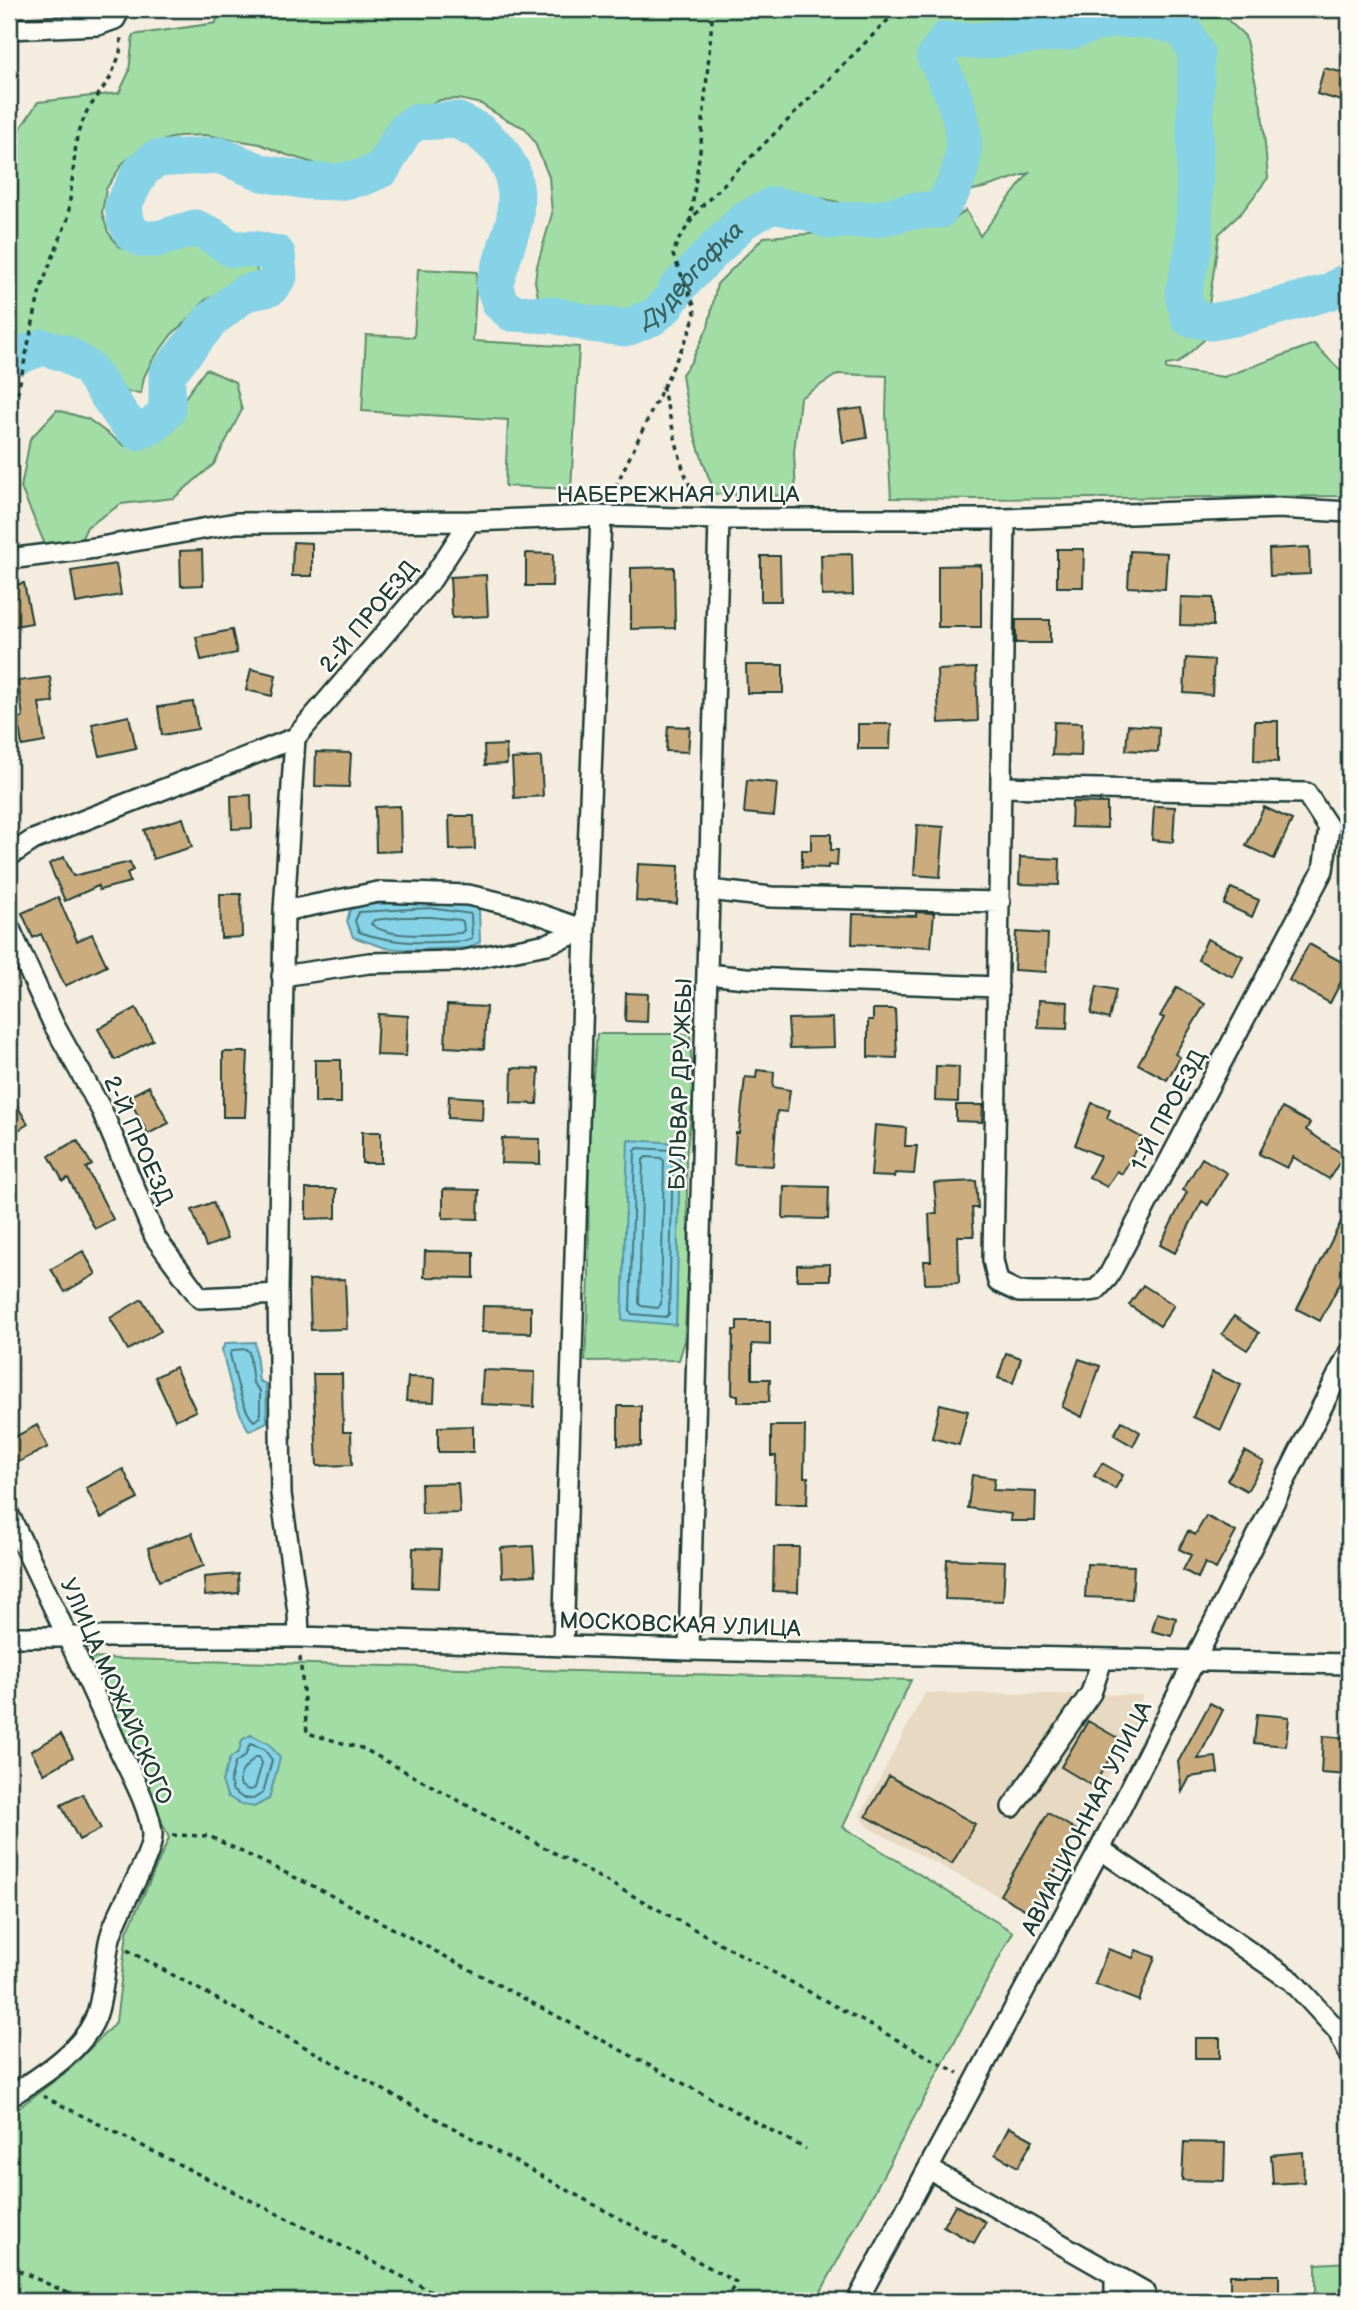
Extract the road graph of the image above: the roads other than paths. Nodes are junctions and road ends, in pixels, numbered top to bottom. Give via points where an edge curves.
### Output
1 (118, 14) edge
2 (9, 29) edge
3 (1349, 512) edge
4 (601, 516) junction
5 (712, 519) junction
6 (1005, 519) junction
7 (470, 521) junction
8 (9, 559) edge
9 (295, 738) junction
10 (1001, 787) junction
11 (9, 856) edge
12 (709, 890) junction
13 (1000, 902) junction
14 (284, 911) junction
15 (9, 927) edge
16 (585, 930) junction
17 (707, 974) junction
18 (282, 976) junction
19 (998, 987) junction
20 (278, 1294) junction
21 (1349, 1353) edge
22 (9, 1515) edge
23 (9, 1637) edge
24 (299, 1637) junction
25 (69, 1639) junction
26 (563, 1646) junction
27 (689, 1650) junction
28 (1102, 1660) junction
29 (1193, 1662) junction
30 (1349, 1664) edge
31 (1012, 1807) dead end
32 (1100, 1849) junction
33 (1349, 2054) edge
34 (17, 2092) edge
35 (929, 2169) junction
36 (1115, 2277) junction
37 (1145, 2292) dead end
38 (858, 2301) edge
39 (1115, 2301) edge

1 - 2 street via 98,25
3 - 6 street, НАБЕРЕЖНАЯ УЛИЦА via 1278,508
4 - 5 street, НАБЕРЕЖНАЯ УЛИЦА
4 - 7 street, НАБЕРЕЖНАЯ УЛИЦА
4 - 16 street
5 - 6 street, НАБЕРЕЖНАЯ УЛИЦА
5 - 12 street, БУЛЬВАР ДРУЖБЫ
6 - 10 street, 1-Й ПРОЕЗД
7 - 8 street, НАБЕРЕЖНАЯ УЛИЦА via 236,523
7 - 9 street, 2-Й ПРОЕЗД via 432,579
9 - 11 street, 2-Й ПРОЕЗД via 33,839
9 - 14 street
10 - 13 street, 1-Й ПРОЕЗД
10 - 19 street, 1-Й ПРОЕЗД via 1306,793 1329,828 1322,870 1108,1277 1096,1290 1019,1292 998,1282 993,1260
12 - 13 street via 771,897
12 - 17 street, БУЛЬВАР ДРУЖБЫ
13 - 19 street, 1-Й ПРОЕЗД
14 - 16 street via 378,892 468,895
14 - 18 street
15 - 20 street, 2-Й ПРОЕЗД via 54,1025 102,1111 155,1237 200,1297
16 - 18 street via 547,944 460,961 369,964
16 - 26 street
17 - 19 street
17 - 27 street, БУЛЬВАР ДРУЖБЫ
18 - 20 street
20 - 24 street via 281,1494
21 - 29 street, АВИАЦИОННАЯ УЛИЦА
22 - 25 street, УЛИЦА МОЖАЙСКОГО
23 - 25 street, МОСКОВСКАЯ УЛИЦА
24 - 25 street, МОСКОВСКАЯ УЛИЦА
24 - 26 street, МОСКОВСКАЯ УЛИЦА
25 - 34 street, УЛИЦА МОЖАЙСКОГО via 144,1805 152,1835 110,1940 98,2013 81,2040 54,2067
26 - 27 street, МОСКОВСКАЯ УЛИЦА
27 - 28 street, МОСКОВСКАЯ УЛИЦА
28 - 29 street, МОСКОВСКАЯ УЛИЦА
28 - 31 street via 1091,1693
29 - 30 street, МОСКОВСКАЯ УЛИЦА
29 - 32 street, АВИАЦИОННАЯ УЛИЦА
32 - 33 street via 1292,1981 1338,2031
32 - 35 street, АВИАЦИОННАЯ УЛИЦА
35 - 36 street
35 - 38 street, АВИАЦИОННАЯ УЛИЦА
36 - 37 street
36 - 39 street

